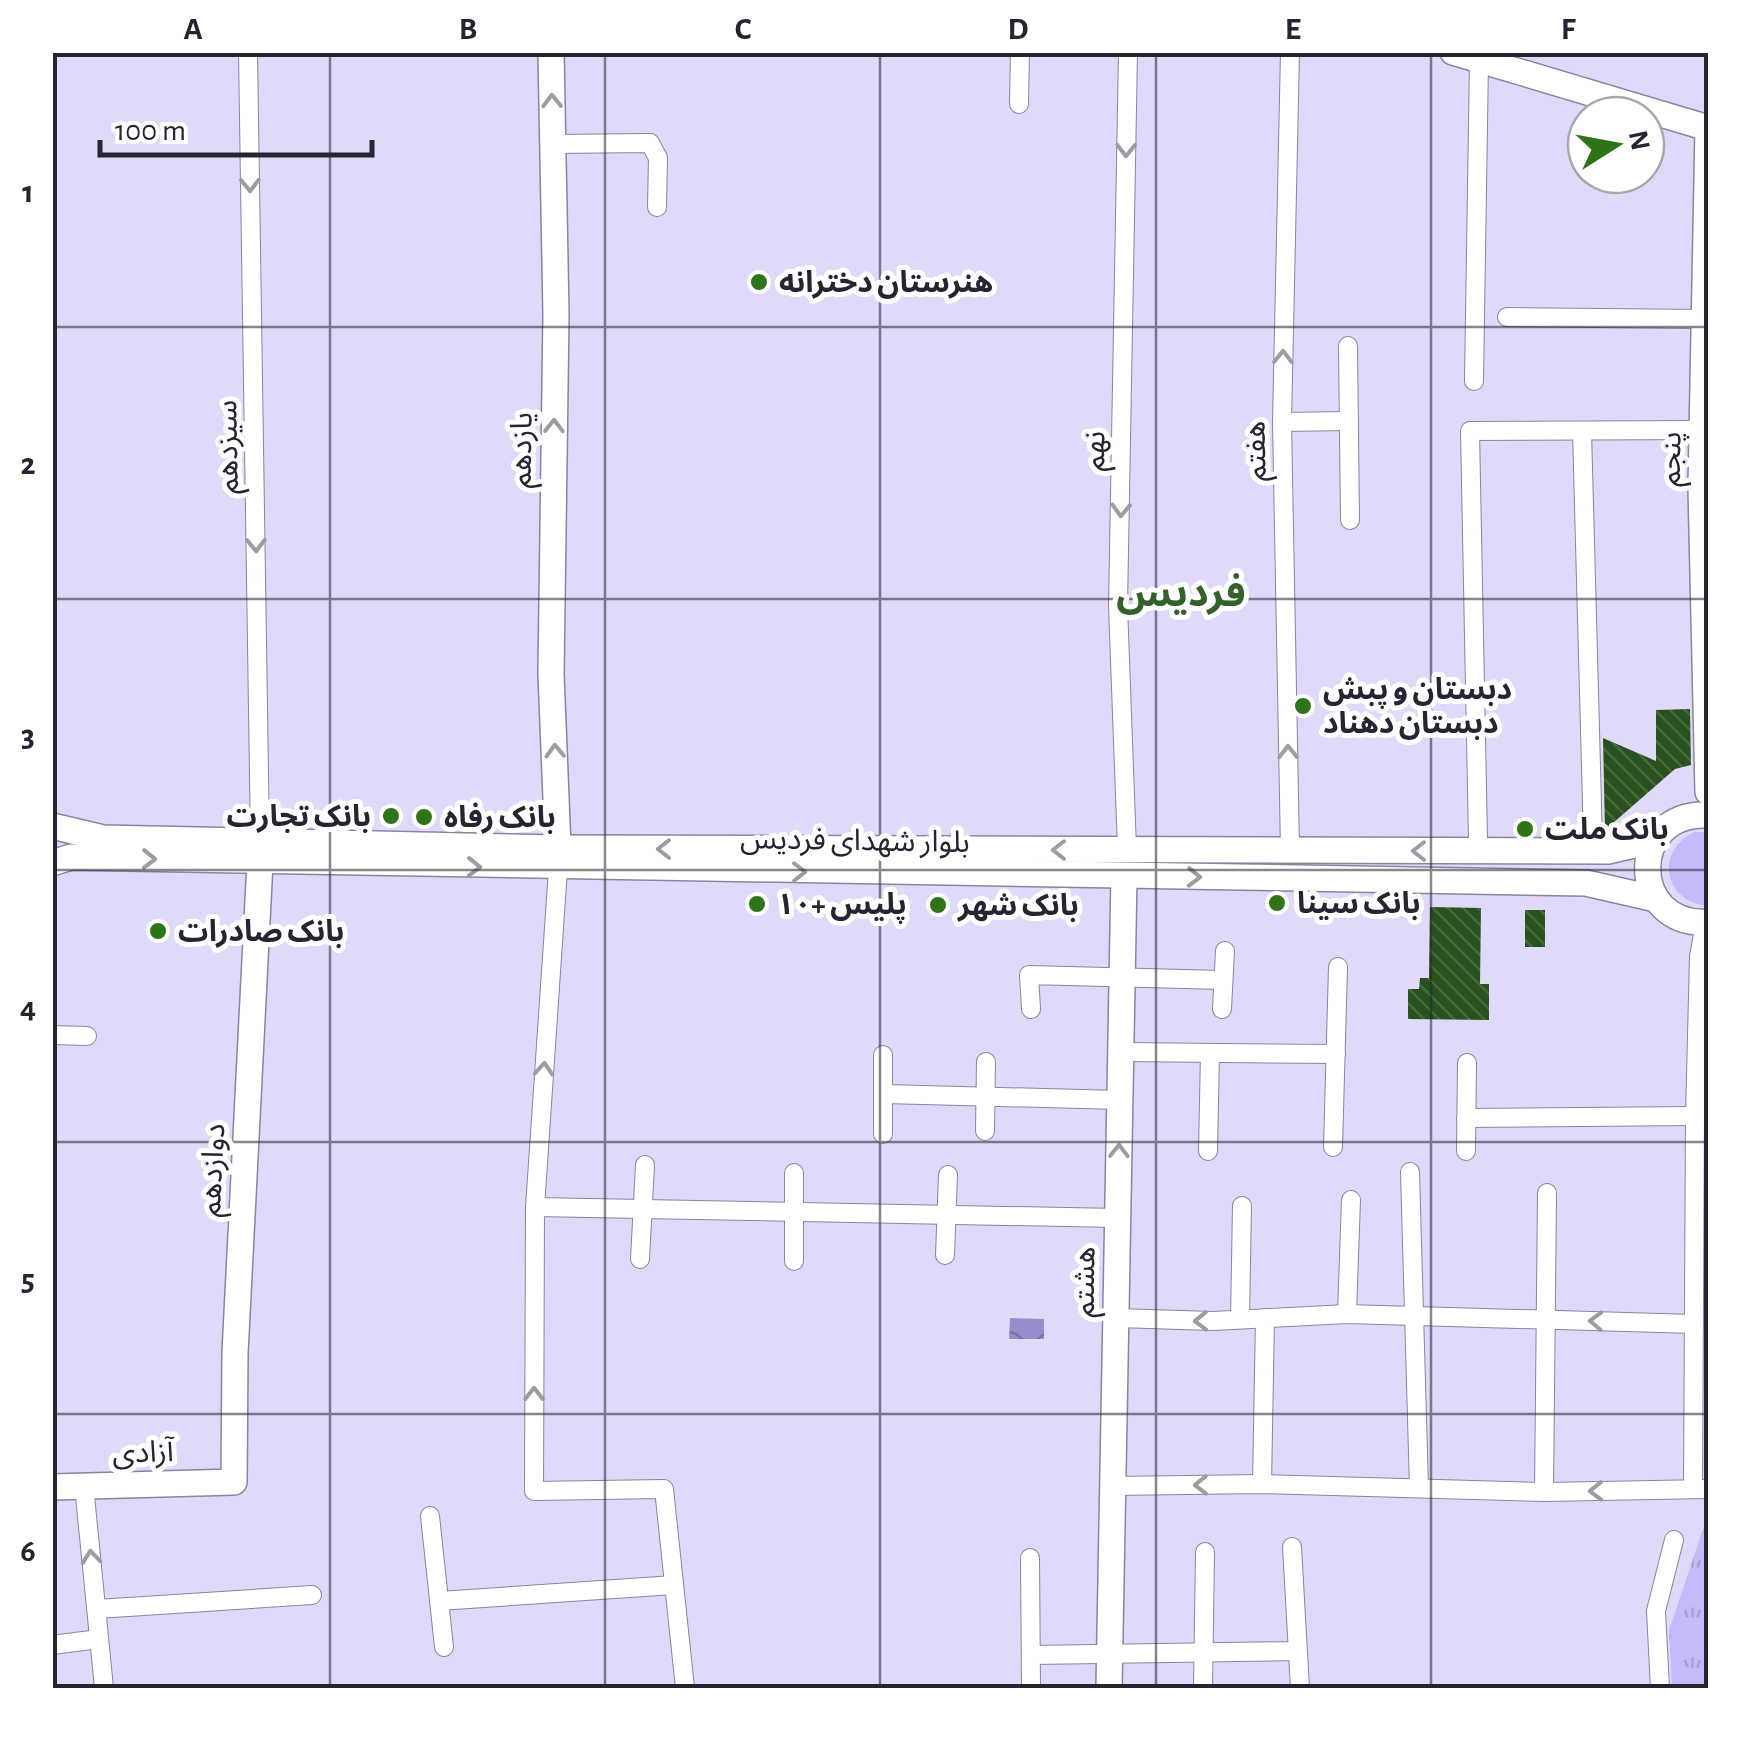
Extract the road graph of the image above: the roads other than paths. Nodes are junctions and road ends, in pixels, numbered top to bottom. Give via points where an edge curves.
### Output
1 (248, 52) edge
2 (551, 52) edge
3 (1020, 52) edge
4 (1128, 52) edge
5 (1290, 52) edge
6 (1454, 52) edge
7 (1479, 60) junction
8 (1530, 62) edge
9 (1019, 104) dead end
10 (1708, 128) edge
11 (553, 144) junction
12 (657, 207) dead end
13 (1508, 317) dead end
14 (1706, 336) edge
15 (1348, 346) dead end
16 (1474, 382) dead end
17 (1349, 421) junction
18 (1282, 422) junction
19 (1702, 430) junction
20 (1582, 432) junction
21 (1705, 487) edge
22 (1350, 520) dead end
23 (1708, 792) edge
24 (1708, 814) edge
25 (52, 826) edge
26 (52, 837) edge
27 (1478, 840) dead end
28 (1655, 840) junction
29 (1593, 842) dead end
30 (52, 848) edge
31 (1127, 849) junction
32 (1290, 850) junction
33 (260, 851) junction
34 (558, 858) junction
35 (52, 863) edge
36 (1124, 876) junction
37 (1656, 899) junction
38 (1707, 922) edge
39 (1224, 952) dead end
40 (1338, 967) dead end
41 (1122, 979) junction
42 (1223, 980) junction
43 (1031, 1009) dead end
44 (1222, 1009) dead end
45 (52, 1035) edge
46 (87, 1036) dead end
47 (1120, 1052) junction
48 (1210, 1053) junction
49 (1336, 1054) junction
50 (883, 1056) dead end
51 (986, 1062) dead end
52 (1467, 1063) dead end
53 (884, 1094) junction
54 (986, 1096) junction
55 (1120, 1100) junction
56 (1695, 1116) junction
57 (1466, 1118) junction
58 (985, 1132) dead end
59 (883, 1134) dead end
60 (1333, 1147) dead end
61 (1208, 1151) dead end
62 (1466, 1151) dead end
63 (645, 1165) dead end
64 (1410, 1172) dead end
65 (794, 1173) dead end
66 (948, 1175) dead end
67 (1547, 1193) dead end
68 (1351, 1200) dead end
69 (1242, 1206) dead end
70 (534, 1207) junction
71 (642, 1209) junction
72 (794, 1212) junction
73 (945, 1215) junction
74 (1118, 1218) junction
75 (945, 1256) dead end
76 (640, 1259) dead end
77 (794, 1261) dead end
78 (1347, 1314) junction
79 (1414, 1316) junction
80 (1117, 1318) junction
81 (1265, 1318) junction
82 (1240, 1319) junction
83 (1547, 1319) junction
84 (1694, 1324) junction
85 (234, 1482) joint
86 (1262, 1484) junction
87 (84, 1486) junction
88 (1112, 1486) junction
89 (52, 1487) edge
90 (1419, 1488) junction
91 (1701, 1489) edge
92 (1544, 1492) junction
93 (430, 1516) dead end
94 (1674, 1540) dead end
95 (1292, 1547) dead end
96 (1205, 1552) dead end
97 (1030, 1558) dead end
98 (674, 1584) junction
99 (312, 1596) dead end
100 (439, 1601) junction
101 (97, 1610) junction
102 (99, 1639) junction
103 (52, 1644) edge
104 (444, 1647) dead end
105 (1297, 1651) junction
106 (1203, 1653) junction
107 (1110, 1654) junction
108 (1031, 1655) junction
109 (104, 1688) edge
110 (685, 1688) edge
111 (1032, 1688) edge
112 (1109, 1688) edge
113 (1204, 1688) edge
114 (1300, 1688) edge
115 (1660, 1688) edge

1 -> 33 street, سیزدهم
11 -> 2 street, یازدهم
3 - 9 street
4 -> 31 street, نهم via 1118,606
18 -> 5 street, هفتم
6 - 7 street
7 - 8 street
7 - 16 street
8 - 10 street
10 - 14 street, پنجم
11 - 12 street via 650,143 658,158
34 -> 11 street, یازدهم via 551,674
13 - 14 street
14 - 19 street, پنجم
15 - 17 street
17 - 18 street
17 - 22 street
32 -> 18 street, هفتم
19 - 20 street
19 - 21 street, پنجم
20 - 27 street via 1470,430
20 - 29 street
21 - 23 street, پنجم
24 - 28 street, بلوار شهدای فردیس via 1679,818
25 - 33 street, بلوار شهدای فردیس via 103,838
26 - 30 street
28 -> 32 street, بلوار شهدای فردیس via 1608,851
28 - 37 street via 1646,869
31 - 32 street, بلوار شهدای فردیس
31 -> 34 street, بلوار شهدای فردیس
33 - 34 street, بلوار شهدای فردیس
35 -> 33 street, بلوار شهدای فردیس
33 - 85 street, دوازدهم
34 -> 36 street, بلوار شهدای فردیس
70 -> 34 street
36 -> 37 street, بلوار شهدای فردیس via 1586,884
36 - 41 street, هشتم
37 - 38 street, بلوار شهدای فردیس via 1677,917
38 - 56 street via 1699,958
39 - 42 street
40 - 49 street
41 - 42 street
41 - 43 street via 1030,975
41 - 47 street, هشتم
42 - 44 street
45 - 46 street
47 - 48 street
47 - 55 street, هشتم
48 - 49 street
48 - 61 street
49 - 60 street
50 - 53 street
51 - 54 street
52 - 57 street
53 - 54 street
53 - 59 street
54 - 55 street
54 - 58 street
74 -> 55 street, هشتم
56 - 57 street
56 - 84 street
57 - 62 street
63 - 71 street
64 - 79 street
65 - 72 street
66 - 73 street
67 - 83 street
68 - 78 street
69 - 82 street
70 - 71 street
98 -> 70 street via 664,1489 534,1491
71 - 72 street
71 - 76 street
72 - 73 street
72 - 77 street
73 - 74 street
73 - 75 street
74 - 80 street, هشتم
78 - 79 street
78 - 81 street
79 - 83 street
79 - 90 street
82 -> 80 street
80 - 88 street, هشتم
81 - 82 street
81 - 86 street
84 -> 83 street
83 - 92 street
84 - 91 street
85 - 87 street, آزادی
86 -> 88 street
86 - 90 street
87 - 89 street, آزادی
101 -> 87 street
88 - 107 street, هشتم
90 - 92 street
91 -> 92 street
93 - 100 street
94 - 115 street via 1656,1611
95 - 105 street
96 - 106 street
97 - 108 street
98 - 100 street
98 - 110 street
99 - 101 street
100 - 104 street
101 - 102 street
102 - 103 street
102 - 109 street
105 - 106 street
105 - 114 street
106 - 107 street
106 - 113 street
107 - 108 street
107 - 112 street, هشتم
108 - 111 street

